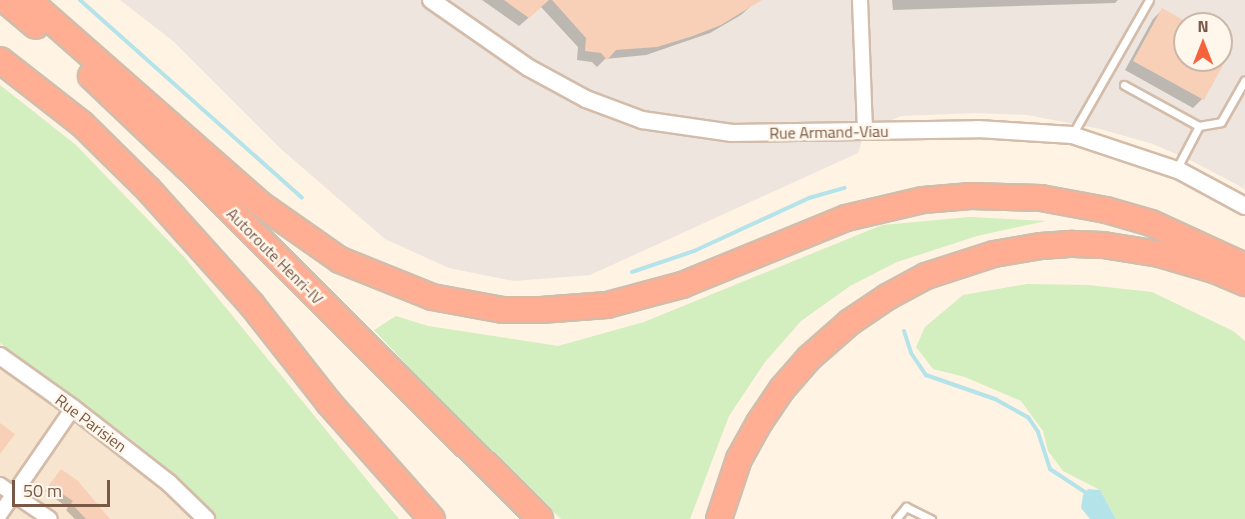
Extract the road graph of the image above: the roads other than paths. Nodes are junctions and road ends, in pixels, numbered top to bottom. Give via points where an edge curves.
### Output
1 (5, 0) edge
2 (28, 0) edge
3 (431, 0) edge
4 (860, 0) edge
5 (1149, 0) edge
6 (0, 60) edge
7 (1245, 80) edge
8 (1124, 86) dead end
9 (1199, 126) junction
10 (865, 131) junction
11 (1072, 135) junction
12 (1176, 170) junction
13 (1245, 206) edge
14 (1245, 266) edge
15 (1245, 283) edge
16 (0, 356) edge
17 (328, 403) junction
18 (74, 408) junction
19 (0, 485) edge
20 (14, 495) junction
21 (0, 514) edge
22 (50, 519) edge
23 (206, 519) edge
24 (416, 519) edge
25 (432, 519) edge
26 (540, 519) edge
27 (719, 519) edge
28 (896, 519) edge
29 (931, 519) edge

1 - 26 highway, Autoroute Henri-IV via 143,124
2 - 14 highway via 260,204 308,240 370,274 458,303 522,310 607,305 681,285 846,218 923,200 971,196 1041,198 1106,210 1151,223
3 - 10 street, Rue Armand-Viau via 529,68 586,99 642,120 732,133
4 - 10 street
5 - 11 lane
6 - 17 highway via 82,124 148,189 252,306
7 - 9 lane via 1221,122
8 - 9 lane
9 - 12 lane
10 - 11 street, Rue Armand-Viau via 978,129
11 - 12 street, Rue Armand-Viau
12 - 13 street, Rue Armand-Viau
15 - 27 highway via 1159,254 1073,244 994,254 926,276 850,322 789,381 759,423 740,459
16 - 18 street, Rue Parisien
17 - 24 highway
17 - 25 highway
18 - 20 street
18 - 23 street, Rue Parisien via 169,483
19 - 20 street
20 - 21 street
20 - 22 street
28 - 29 lane via 906,507

